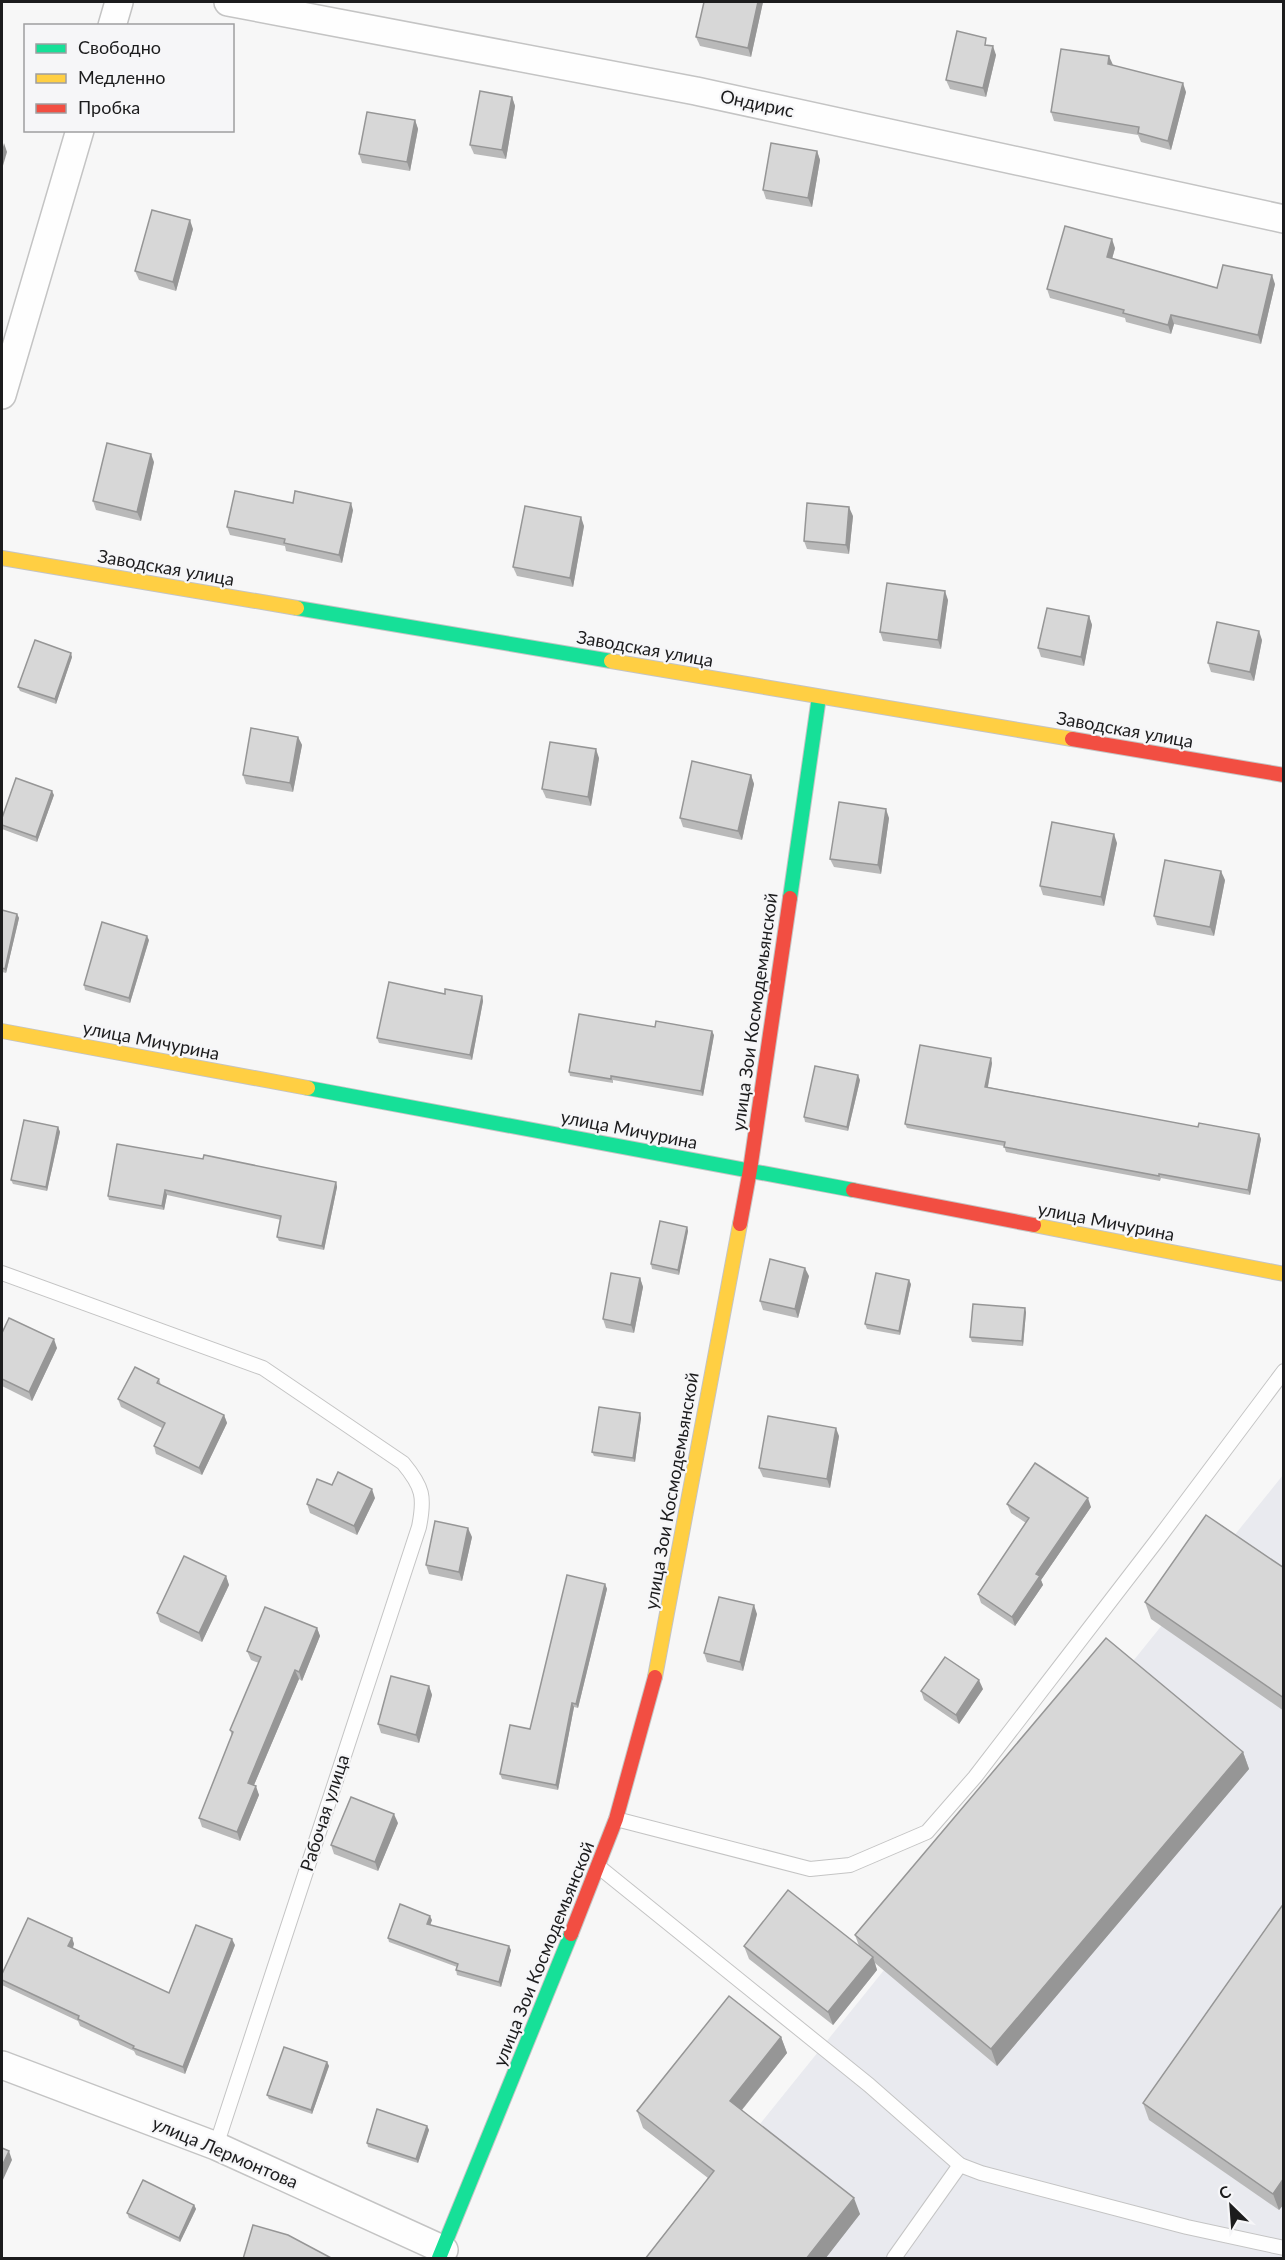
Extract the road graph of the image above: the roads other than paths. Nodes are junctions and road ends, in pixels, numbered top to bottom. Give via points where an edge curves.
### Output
1 (119, 2) edge
2 (228, 2) edge
3 (113, 24) edge
4 (80, 132) edge
5 (1284, 219) edge
6 (2, 395) edge
7 (2, 558) edge
8 (819, 697) junction
9 (1284, 775) edge
10 (2, 1032) edge
11 (750, 1170) junction
12 (2, 1273) edge
13 (1284, 1275) edge
14 (1284, 1371) edge
15 (616, 1819) junction
16 (599, 1867) junction
17 (2, 2065) edge
18 (216, 2146) junction
19 (960, 2165) junction
20 (1284, 2248) edge
21 (442, 2254) edge
22 (894, 2259) edge

1 - 3 street
2 - 5 street, Ондирис via 696,91
4 - 6 street
7 - 8 street, Заводская улица
8 - 9 street, Заводская улица
8 - 11 street, улица Зои Космодемьянской
10 - 11 street, улица Мичурина
11 - 13 street, улица Мичурина
11 - 15 street, улица Зои Космодемьянской via 658,1668
12 - 18 lane, Рабочая улица via 263,1368 384,1448 417,1479 423,1504 419,1527
14 - 15 lane via 982,1768 927,1832 850,1865 810,1869
15 - 16 street, улица Зои Космодемьянской
16 - 19 lane via 869,2085
16 - 21 street, улица Зои Космодемьянской
17 - 18 street, улица Лермонтова
18 - 21 street, улица Лермонтова
19 - 20 lane via 1187,2227
19 - 22 lane

